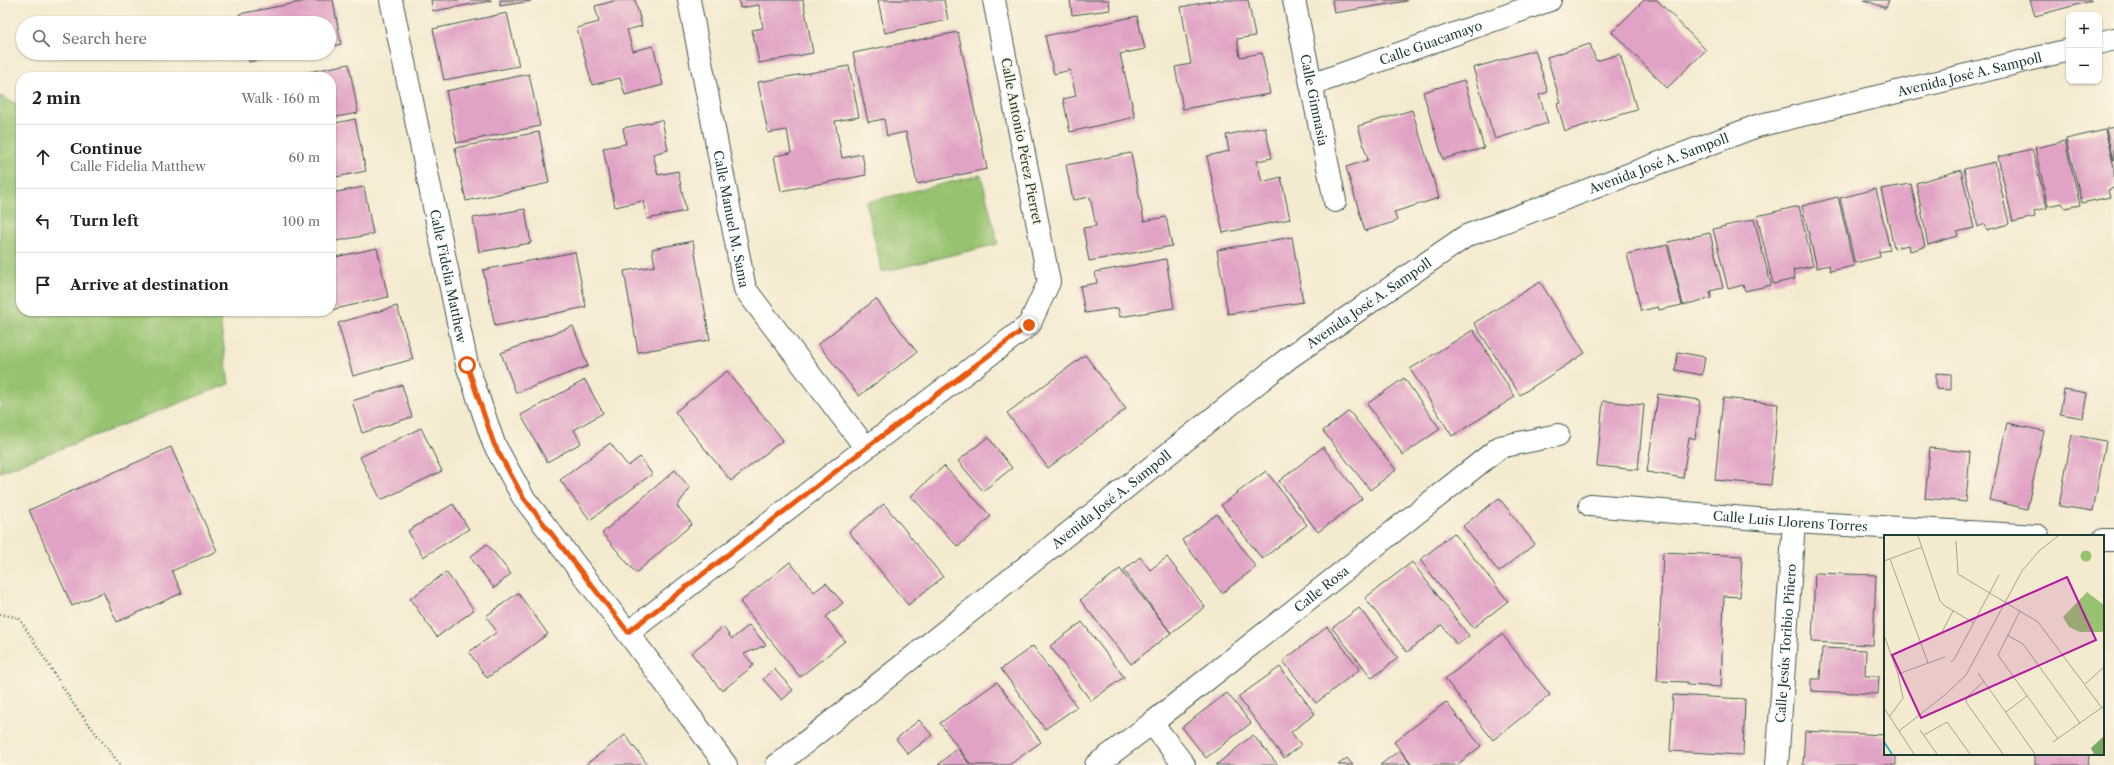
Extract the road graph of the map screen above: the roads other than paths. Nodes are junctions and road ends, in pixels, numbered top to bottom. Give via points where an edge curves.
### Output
1 (391, 0) edge
2 (689, 0) edge
3 (994, 0) edge
4 (1294, 0) edge
5 (1550, 0) edge
6 (2114, 39) edge
7 (2102, 42) edge
8 (2066, 51) edge
9 (1311, 85) junction
10 (1335, 201) dead end
11 (1558, 435) dead end
12 (866, 448) junction
13 (1590, 505) dead end
14 (1794, 522) junction
15 (2021, 535) edge
16 (628, 632) junction
17 (1152, 723) junction
18 (726, 765) edge
19 (777, 765) edge
20 (1096, 765) edge
21 (1184, 765) edge
22 (1777, 765) edge

1 - 16 street, Calle Fidelia Matthew via 467,365 494,444 523,497
2 - 12 street, Calle Manuel M. Sama via 745,289
3 - 12 street, Calle Antonio Pérez Pierret via 1049,282 1029,325
4 - 9 street, Calle Gimnasia
5 - 9 street, Calle Guacamayo
6 - 7 street
8 - 19 street, Avenida José A. Sampoll via 1757,126 1466,236 1290,357
9 - 10 street, Calle Gimnasia
11 - 17 street, Calle Rosa via 1500,447
12 - 16 street
13 - 14 street, Calle Luis Llorens Torres
14 - 15 street, Calle Luis Llorens Torres
14 - 22 street, Calle Jesús Toribio Piñero
16 - 18 street, Calle Fidelia Matthew
17 - 20 street, Calle Rosa
17 - 21 street

